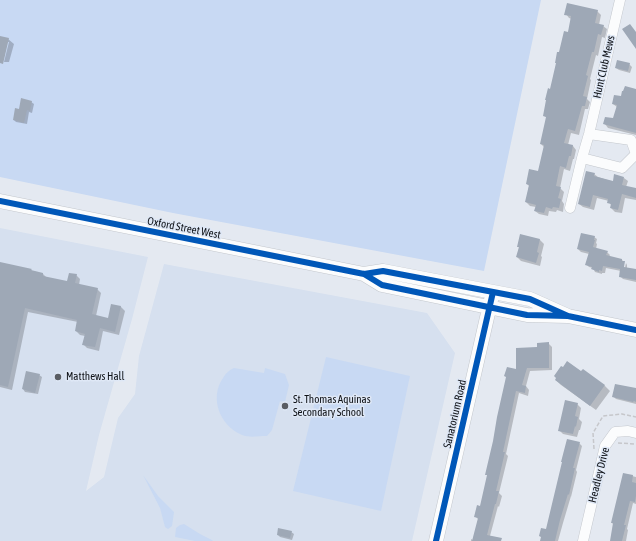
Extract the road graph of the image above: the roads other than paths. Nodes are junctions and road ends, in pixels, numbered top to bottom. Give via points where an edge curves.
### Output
1 (620, 0) edge
2 (589, 134) junction
3 (582, 158) junction
4 (0, 201) edge
5 (570, 208) dead end
6 (364, 274) junction
7 (493, 292) junction
8 (489, 308) junction
9 (568, 316) junction
10 (636, 330) edge
11 (636, 433) edge
12 (436, 541) edge
13 (583, 541) edge

1 - 2 street, Hunt Club Mews
2 - 3 street, Hunt Club Mews
2 - 3 street via 631,140 636,154 622,168
3 - 5 street, Hunt Club Mews
4 - 6 main road, Oxford Street West
6 - 7 main road, Oxford Street West via 383,270
6 - 8 main road, Oxford Street West via 382,285
7 - 8 main road, Sanatorium Road
7 - 9 main road, Oxford Street West via 530,299
8 - 9 main road, Oxford Street West via 527,315
8 - 12 main road, Sanatorium Road
9 - 10 main road, Oxford Street West
11 - 13 street, Headley Drive via 615,432 605,446

